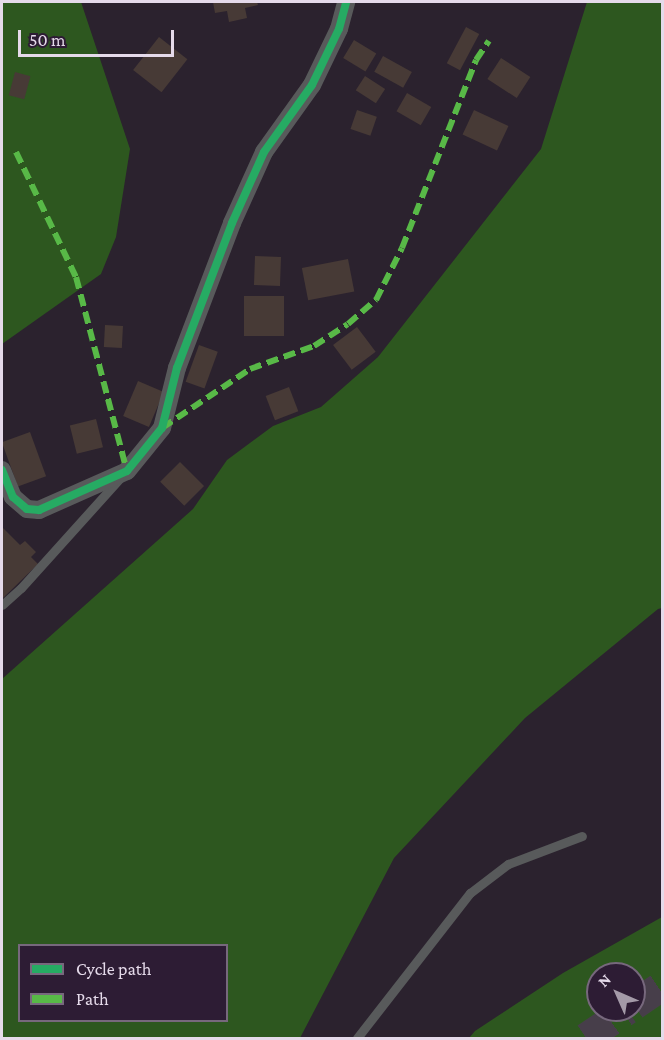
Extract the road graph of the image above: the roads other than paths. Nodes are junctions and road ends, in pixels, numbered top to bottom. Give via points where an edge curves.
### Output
1 (346, 2) edge
2 (2, 470) edge
3 (127, 471) junction
4 (2, 605) edge
5 (582, 836) dead end
6 (357, 1038) edge

1 - 3 street via 339,29 312,85 264,152 232,223 177,368 162,428
2 - 3 street via 13,497 27,509 39,510
3 - 4 lane
5 - 6 lane via 508,864 470,893

